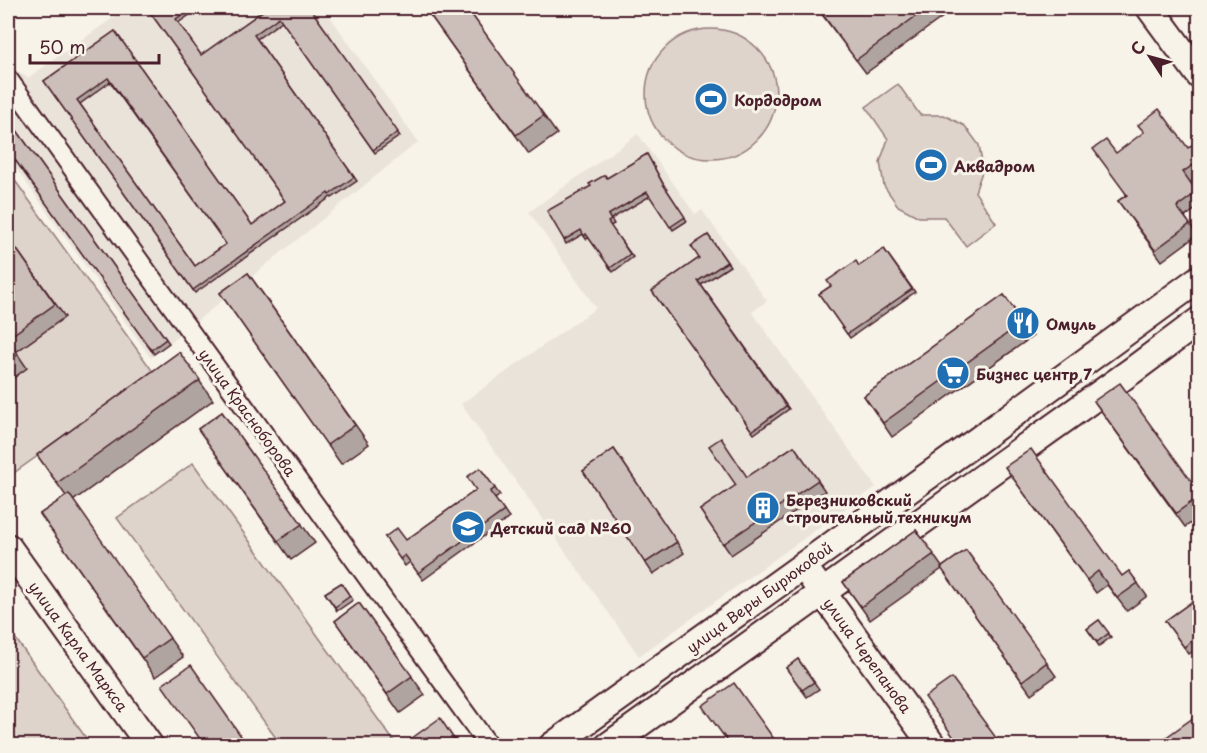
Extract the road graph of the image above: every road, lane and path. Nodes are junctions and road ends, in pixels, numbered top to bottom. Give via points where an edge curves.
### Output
1 (1150, 8) edge
2 (1200, 76) edge
3 (8, 79) edge
4 (1200, 278) edge
5 (1200, 320) edge
6 (978, 440) junction
7 (997, 467) junction
8 (8, 548) edge
9 (803, 565) junction
10 (823, 592) junction
11 (150, 746) edge
12 (489, 746) edge
13 (552, 746) edge
14 (608, 746) edge
15 (933, 746) edge

1 - 2 street
3 - 12 street, улица Красноборова
4 - 6 street, улица Веры Бирюковой
5 - 7 street
6 - 7 street
6 - 9 street, улица Веры Бирюковой
7 - 10 street
8 - 11 street, улица Карла Маркса
9 - 10 street, улица Черепанова
9 - 13 street, улица Веры Бирюковой
10 - 14 street
10 - 15 street, улица Черепанова

